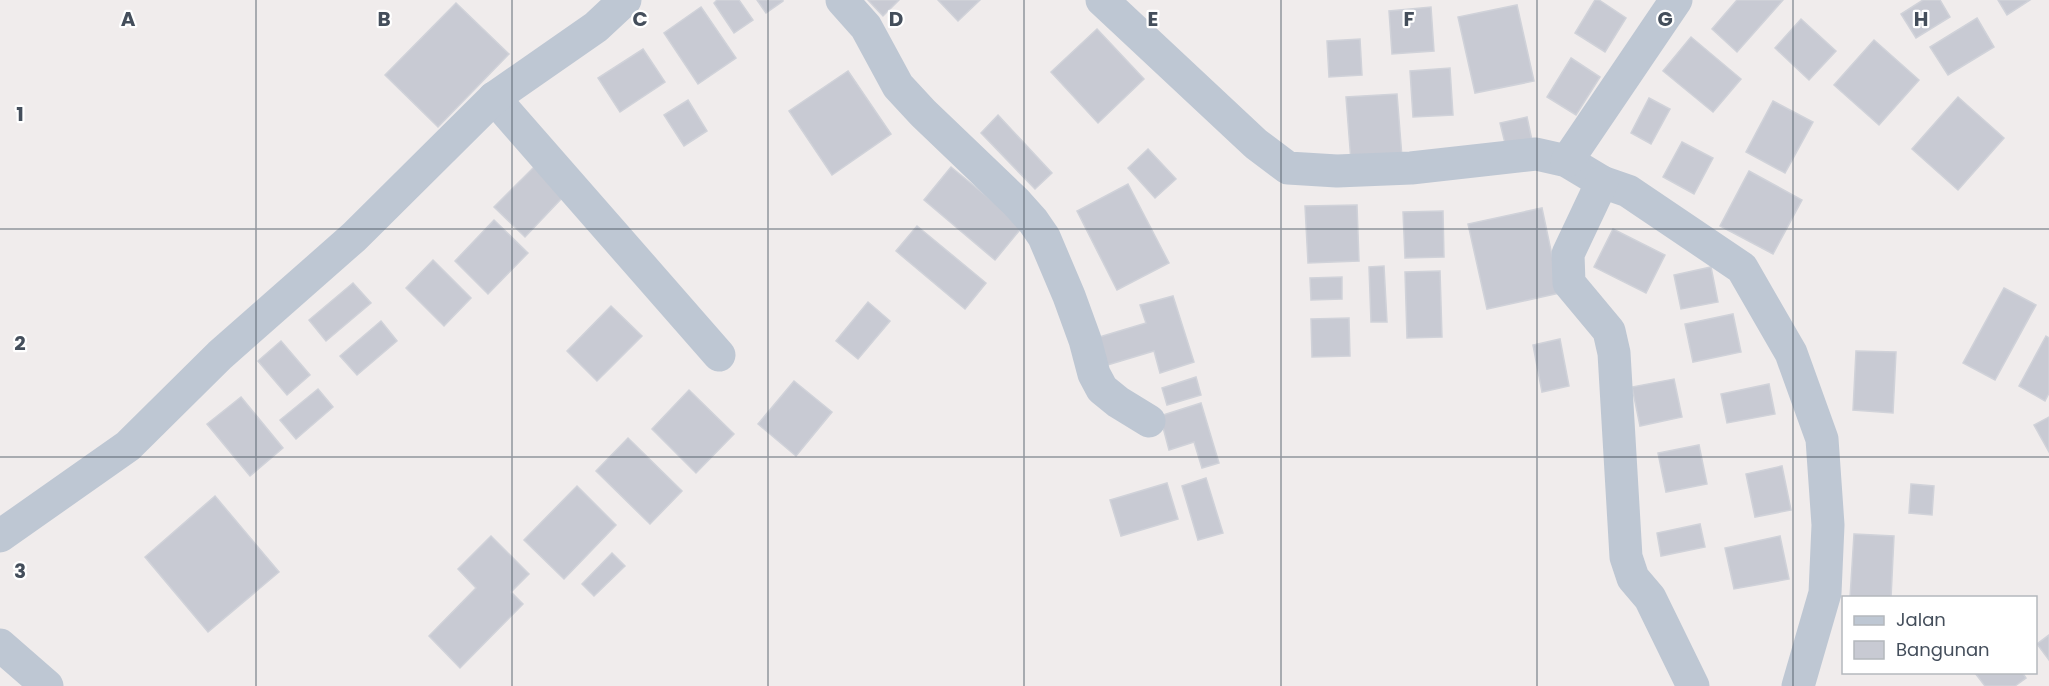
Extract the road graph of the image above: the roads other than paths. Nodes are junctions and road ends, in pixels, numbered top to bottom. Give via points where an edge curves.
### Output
1 (625, 0) edge
2 (842, 0) edge
3 (1102, 0) edge
4 (1676, 0) edge
5 (494, 98) junction
6 (1567, 161) junction
7 (1602, 182) junction
8 (719, 355) dead end
9 (1149, 421) dead end
10 (0, 536) edge
11 (0, 645) edge
12 (47, 686) edge
13 (1694, 686) edge
14 (1798, 686) edge

1 - 5 street via 596,27
2 - 9 street via 866,27 898,86 1033,221 1069,296 1102,389
3 - 6 street via 1256,144 1288,168 1411,168 1536,154
4 - 6 street
5 - 8 street
5 - 10 street via 354,237 220,355 128,446
6 - 7 street
7 - 13 street via 1568,254 1569,283 1609,331 1614,353 1626,557 1633,578 1650,598
7 - 14 street via 1628,191 1742,268 1791,353 1822,439 1828,525 1825,593
11 - 12 street

